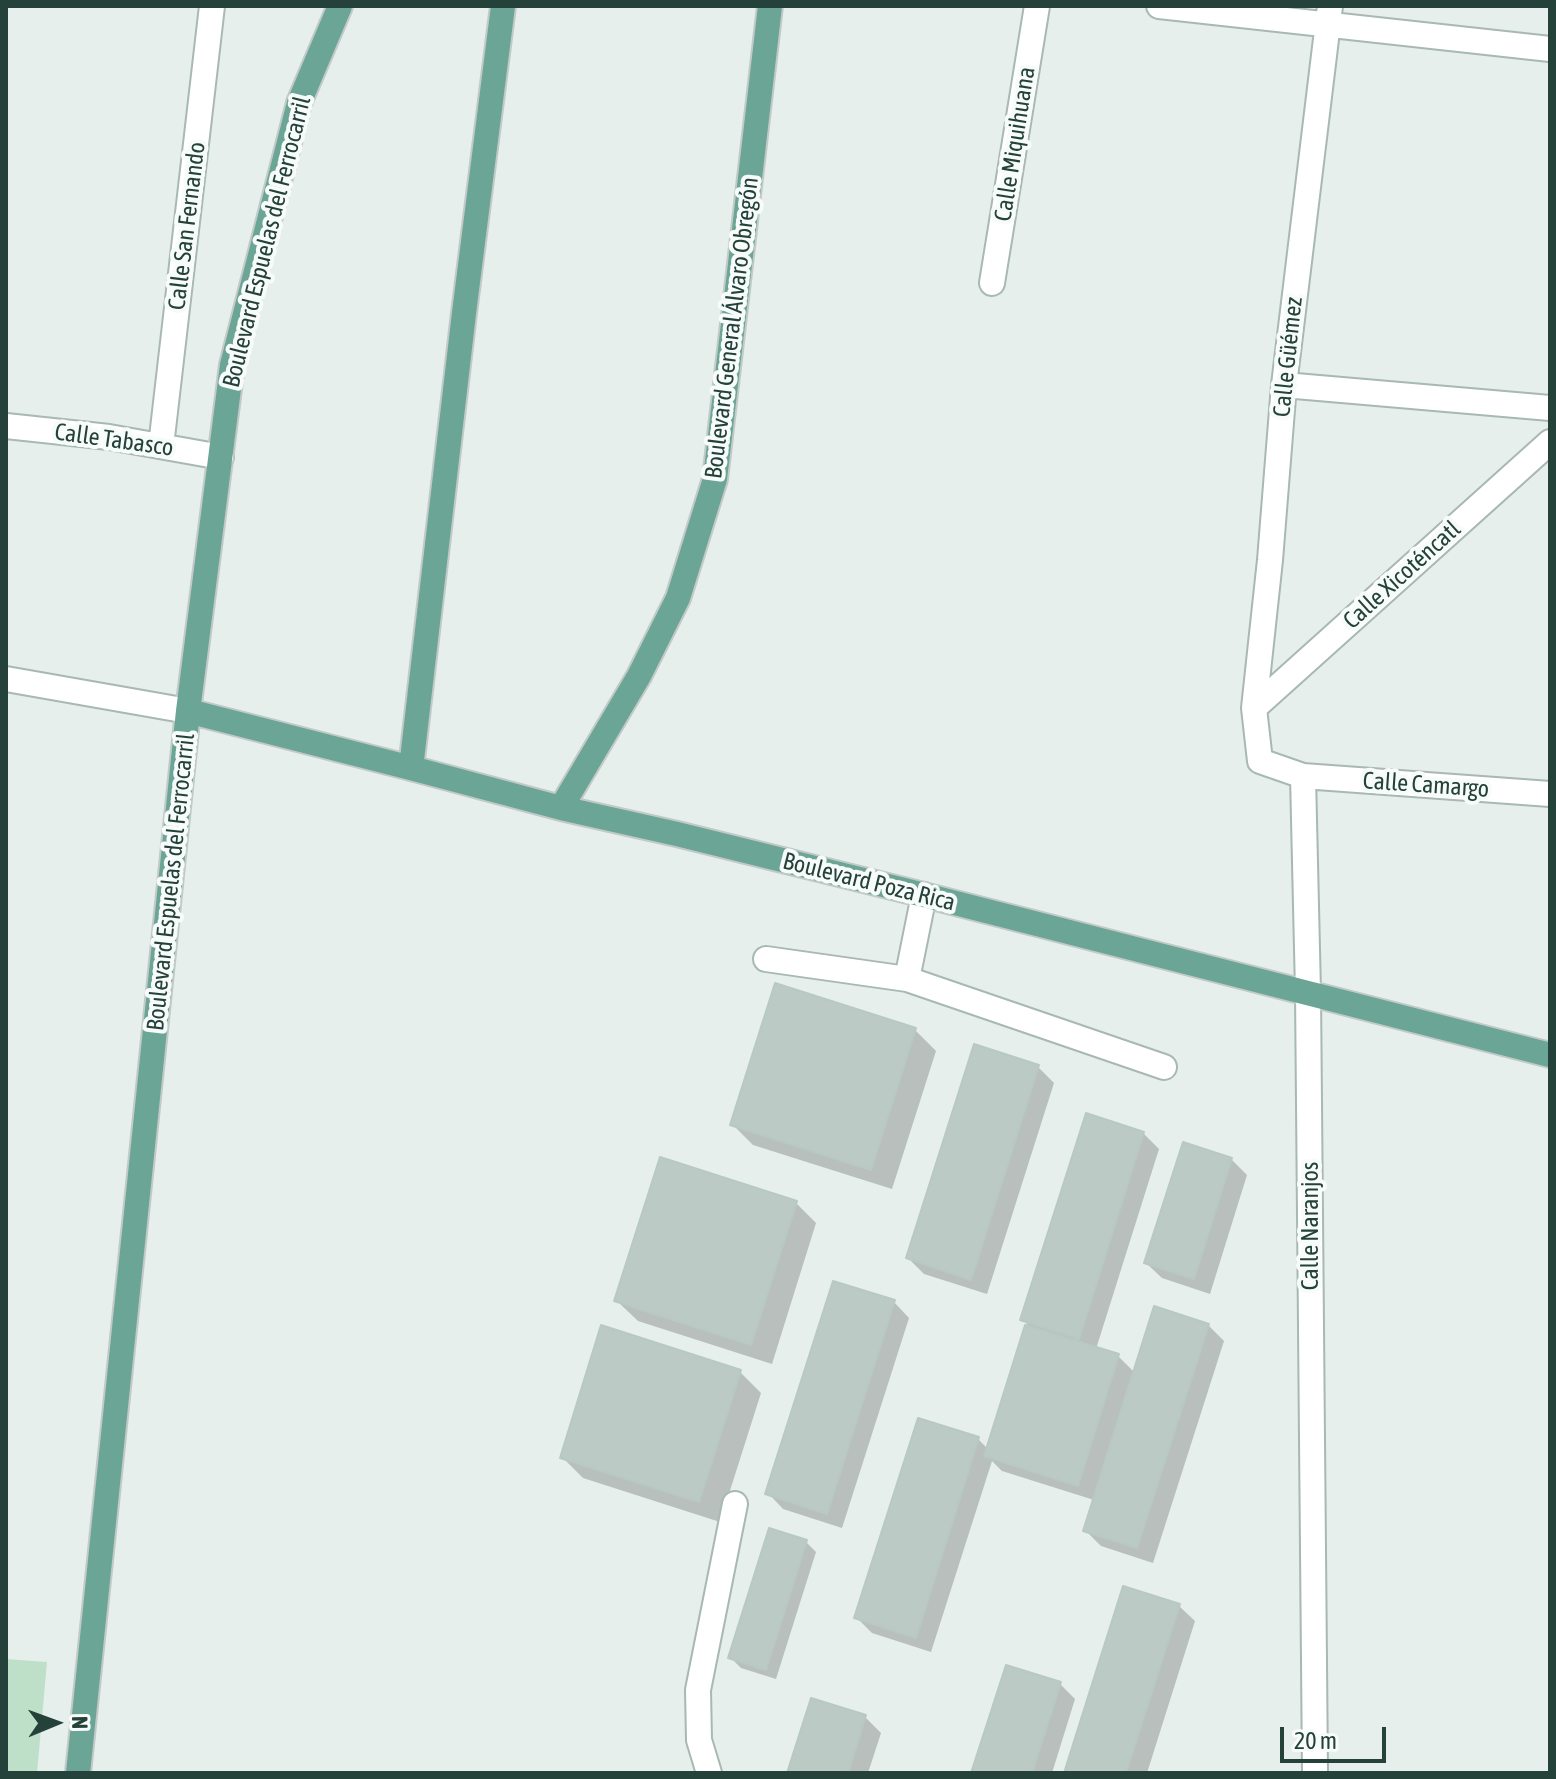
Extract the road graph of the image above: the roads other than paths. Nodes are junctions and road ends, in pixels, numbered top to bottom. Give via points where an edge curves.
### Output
1 (212, 6) edge
2 (340, 6) edge
3 (503, 6) edge
4 (770, 6) edge
5 (1037, 6) edge
6 (1159, 6) edge
7 (1329, 15) edge
8 (1550, 49) edge
9 (992, 283) dead end
10 (1284, 385) junction
11 (1550, 408) edge
12 (6, 426) edge
13 (1550, 442) edge
14 (161, 446) junction
15 (221, 457) junction
16 (6, 679) edge
17 (1254, 708) junction
18 (188, 711) junction
19 (411, 768) junction
20 (1303, 776) junction
21 (1550, 794) edge
22 (561, 808) junction
23 (924, 895) junction
24 (766, 959) dead end
25 (907, 979) junction
26 (1308, 992) junction
27 (1550, 1055) edge
28 (1164, 1067) dead end
29 (735, 1504) dead end
30 (78, 1773) edge
31 (709, 1773) edge
32 (1315, 1773) edge

1 - 14 street, Calle San Fernando
2 - 15 main road, Boulevard Espuelas del Ferrocarril via 299,103 232,365
3 - 19 main road
4 - 22 main road, Boulevard General Álvaro Obregón via 715,479 678,598
5 - 9 street, Calle Miquihuana
6 - 7 street
7 - 8 street
7 - 10 street, Calle Güémez
10 - 11 street
10 - 17 street, Calle Güémez
12 - 14 street, Calle Tabasco
13 - 17 street, Calle Xicoténcatl
14 - 15 street, Calle Tabasco
15 - 18 main road, Boulevard Espuelas del Ferrocarril
16 - 18 street
17 - 20 street via 1260,761
18 - 19 main road, Boulevard Poza Rica
18 - 30 main road, Boulevard Espuelas del Ferrocarril
19 - 22 main road, Boulevard Poza Rica
20 - 21 street, Calle Camargo
20 - 26 street, Calle Naranjos
22 - 23 main road, Boulevard Poza Rica
23 - 25 street
23 - 26 main road, Boulevard Poza Rica
24 - 25 street
25 - 28 street
26 - 27 main road, Boulevard Poza Rica
26 - 32 street, Calle Naranjos
29 - 31 street via 698,1690 699,1740

